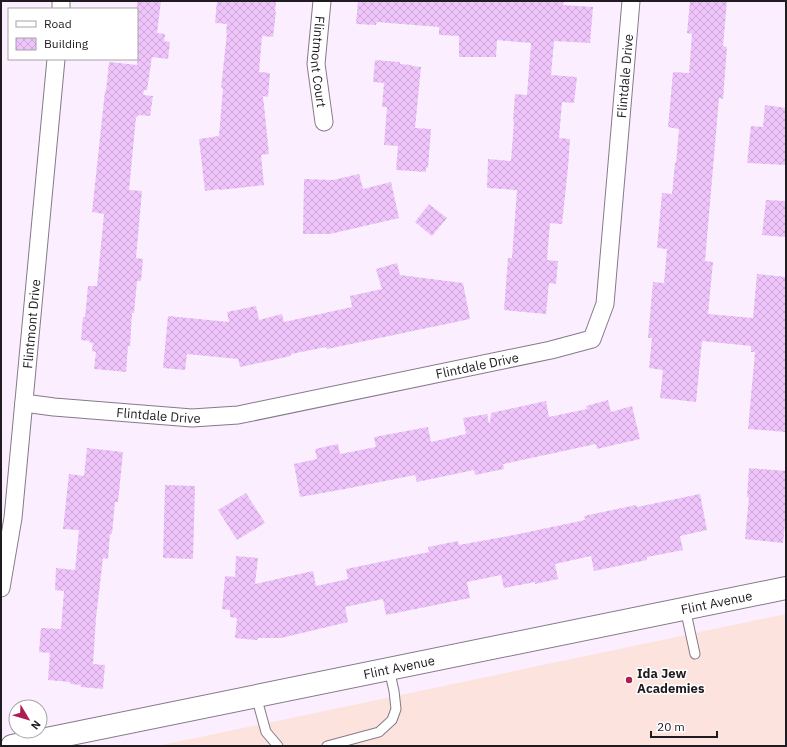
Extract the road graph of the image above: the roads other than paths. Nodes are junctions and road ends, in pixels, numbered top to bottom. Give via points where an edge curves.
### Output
1 (322, 1) edge
2 (631, 1) edge
3 (56, 60) edge
4 (324, 122) dead end
5 (24, 403) junction
6 (1, 588) edge
7 (786, 588) edge
8 (685, 608) junction
9 (695, 654) dead end
10 (389, 669) junction
11 (256, 696) junction
12 (12, 746) edge
13 (278, 746) edge
14 (327, 746) edge

1 - 4 street, Flintmont Court via 316,64
2 - 5 street, Flintdale Drive via 605,304 592,339 552,350 238,415 192,418
3 - 5 street, Flintmont Drive
5 - 6 street, Flintmont Drive via 13,518
7 - 8 street, Flint Avenue
8 - 9 lane
8 - 10 street, Flint Avenue
10 - 11 street, Flint Avenue
10 - 14 lane via 396,709 392,720 379,732
11 - 12 street, Flint Avenue
11 - 13 lane via 266,732

